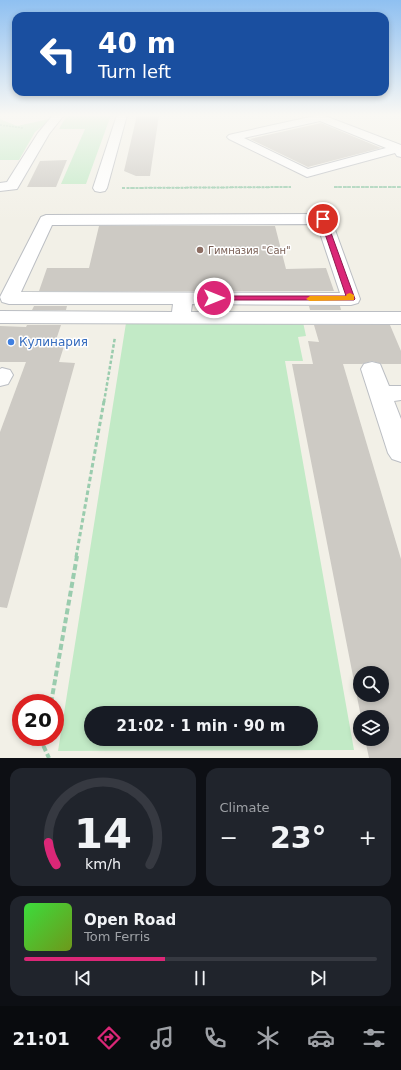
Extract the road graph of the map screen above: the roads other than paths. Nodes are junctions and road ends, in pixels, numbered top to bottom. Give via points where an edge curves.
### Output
1 (33, 150) edge
2 (111, 150) edge
3 (260, 150) edge
4 (400, 151) edge
5 (0, 187) edge
6 (100, 188) road end
7 (183, 298) junction
8 (0, 317) edge
9 (181, 318) junction
10 (401, 318) edge
11 (372, 369) dead end
12 (391, 394) edge
13 (401, 453) edge

1 - 5 lane via 12,186
2 - 6 lane
3 - 4 lane via 307,173
7 - 7 lane via 25,298 9,298 46,220 323,219 351,299
7 - 9 lane
8 - 9 lane
9 - 10 lane
11 - 12 lane
12 - 13 lane

